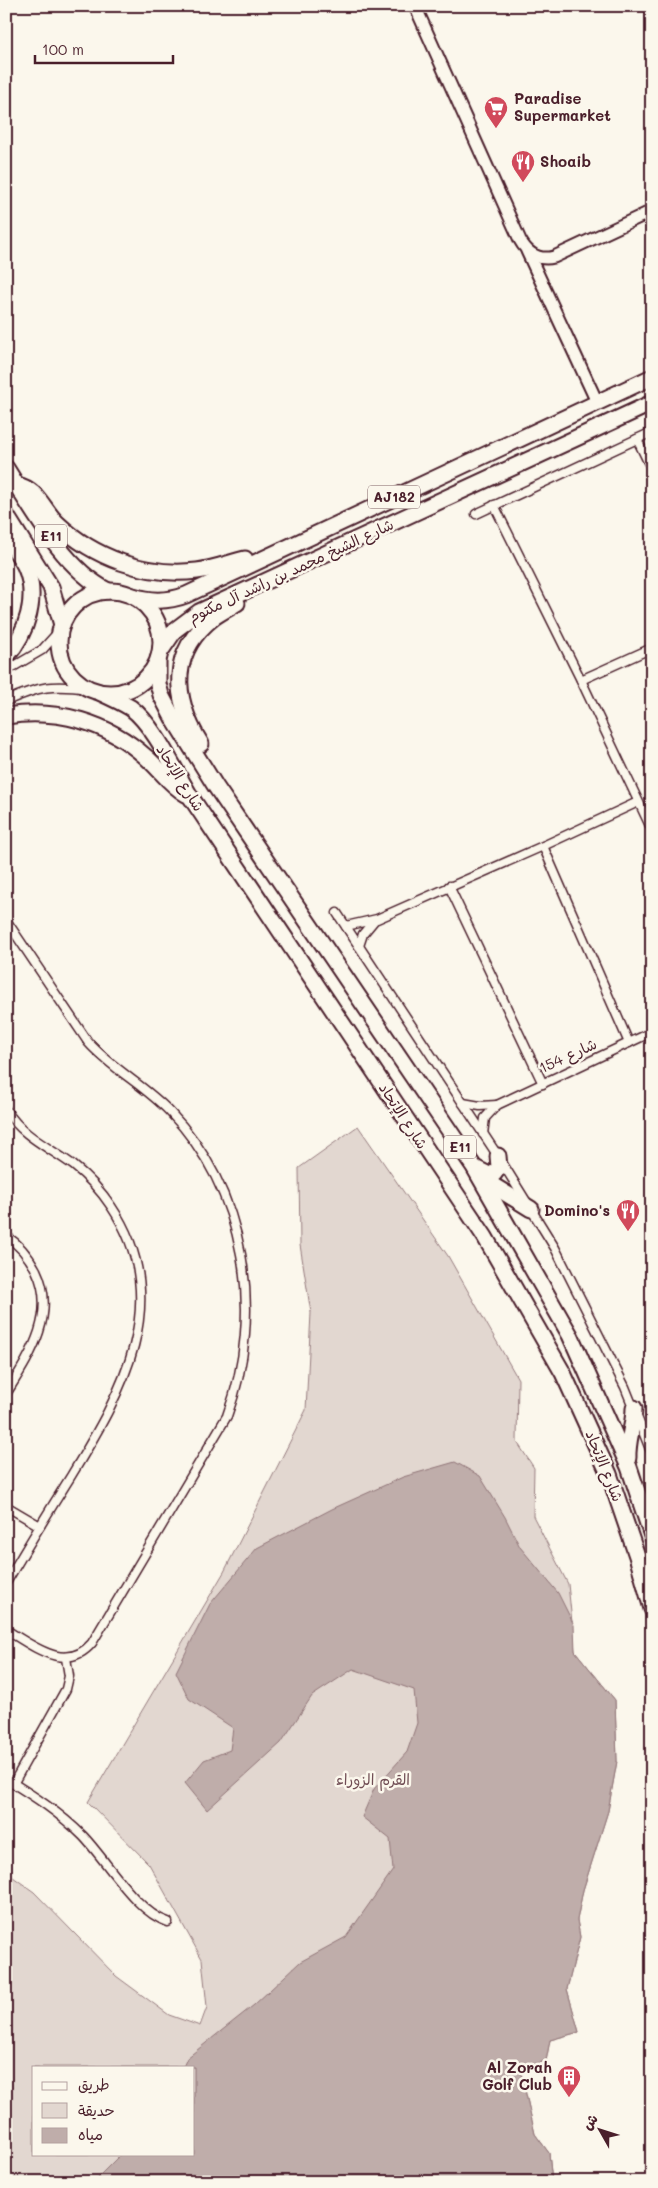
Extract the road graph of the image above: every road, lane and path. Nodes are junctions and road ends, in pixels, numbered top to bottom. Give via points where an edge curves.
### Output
1 (415, 6) edge
2 (652, 211) edge
3 (528, 251) junction
4 (652, 377) edge
5 (598, 402) junction
6 (652, 403) edge
7 (652, 432) edge
8 (638, 439) junction
9 (6, 468) edge
10 (652, 470) edge
11 (17, 485) junction
12 (494, 505) junction
13 (476, 514) dead end
14 (6, 515) edge
15 (6, 536) edge
16 (289, 546) junction
17 (272, 578) junction
18 (108, 591) junction
19 (133, 596) junction
20 (62, 627) junction
21 (652, 648) edge
22 (159, 656) junction
23 (6, 657) edge
24 (6, 672) edge
25 (581, 680) junction
26 (94, 691) junction
27 (6, 701) edge
28 (6, 716) edge
29 (216, 787) junction
30 (190, 796) junction
31 (638, 802) junction
32 (652, 830) edge
33 (543, 846) junction
34 (449, 886) junction
35 (336, 913) dead end
36 (377, 919) junction
37 (6, 920) edge
38 (346, 926) junction
39 (359, 946) junction
40 (652, 1032) edge
41 (629, 1043) junction
42 (543, 1084) junction
43 (463, 1103) junction
44 (496, 1106) junction
45 (6, 1110) edge
46 (483, 1135) junction
47 (498, 1156) junction
48 (477, 1172) junction
49 (531, 1209) junction
50 (6, 1236) edge
51 (6, 1394) edge
52 (634, 1408) junction
53 (652, 1454) edge
54 (629, 1467) junction
55 (6, 1506) edge
56 (40, 1526) junction
57 (652, 1536) edge
58 (6, 1583) edge
59 (652, 1609) edge
60 (6, 1630) edge
61 (66, 1658) junction
62 (10, 1781) edge
63 (168, 1922) dead end

1 - 3 street via 520,240
2 - 3 street via 554,257 540,258
3 - 5 street
4 - 5 highway, شارع الشيخ محمد بن راشد آل مكتوم / AJ182
5 - 16 highway, شارع الشيخ محمد بن راشد آل مكتوم / AJ182
6 - 17 highway, شارع الشيخ محمد بن راشد آل مكتوم / AJ182
7 - 8 street
8 - 10 street
8 - 12 street
9 - 11 highway, E11
11 - 16 highway via 33,492 58,524 87,546 121,563 163,571 197,571
11 - 18 highway, E11 via 70,563 83,576
12 - 13 street
12 - 25 street
14 - 20 highway, E11 via 51,587
15 - 23 highway via 25,566 30,591 28,619
16 - 19 highway, شارع الشيخ محمد بن راشد آل مكتوم / AJ182 via 176,599 154,601
17 - 22 highway, شارع الشيخ محمد بن راشد آل مكتوم / AJ182 via 185,620 171,634
17 - 29 highway via 214,617 198,632 183,658 180,674 182,705 210,760
18 - 19 highway
18 - 20 highway via 80,601 69,612
19 - 22 highway via 156,620 161,639
20 - 24 street via 42,650
20 - 26 highway via 61,658 77,681
21 - 25 street
22 - 26 highway via 146,678 128,690 114,693
22 - 29 highway, شارع الإتحاد / E11 via 158,684 164,702
25 - 31 street
26 - 27 street via 48,686
26 - 30 highway, شارع الإتحاد / E11 via 120,702 139,715
28 - 30 highway via 57,714 106,729 127,741 176,788
29 - 48 highway, شارع الإتحاد / E11
30 - 59 highway, شارع الإتحاد / E11 via 485,1237 580,1407 609,1474
31 - 32 street
31 - 33 street
33 - 34 street
33 - 41 street
34 - 36 street
34 - 42 street
35 - 38 street
36 - 38 street
36 - 39 street via 367,928
37 - 61 street via 88,1042 100,1056 158,1099 194,1142 231,1214 246,1284 242,1361 226,1416 92,1643 79,1654
38 - 39 street
39 - 43 street
40 - 41 street, شارع 154
41 - 42 street, شارع 154
42 - 44 street, شارع 154
43 - 44 street, شارع 154
43 - 46 street
44 - 46 street via 485,1118
45 - 56 street via 26,1134 71,1164 103,1195 120,1220 132,1248 140,1292 138,1336 119,1391
46 - 47 street
47 - 48 highway via 499,1167 494,1174
47 - 49 street
48 - 49 highway
48 - 54 highway, شارع الإتحاد / E11 via 570,1335
49 - 52 street via 555,1248
50 - 51 street via 34,1266 44,1303 34,1348
52 - 53 street
52 - 54 highway via 628,1442
54 - 57 highway, شارع الإتحاد / E11
55 - 56 street
56 - 58 street
60 - 61 street via 46,1654
61 - 62 street via 69,1676 66,1689
62 - 63 street via 71,1825 145,1910

